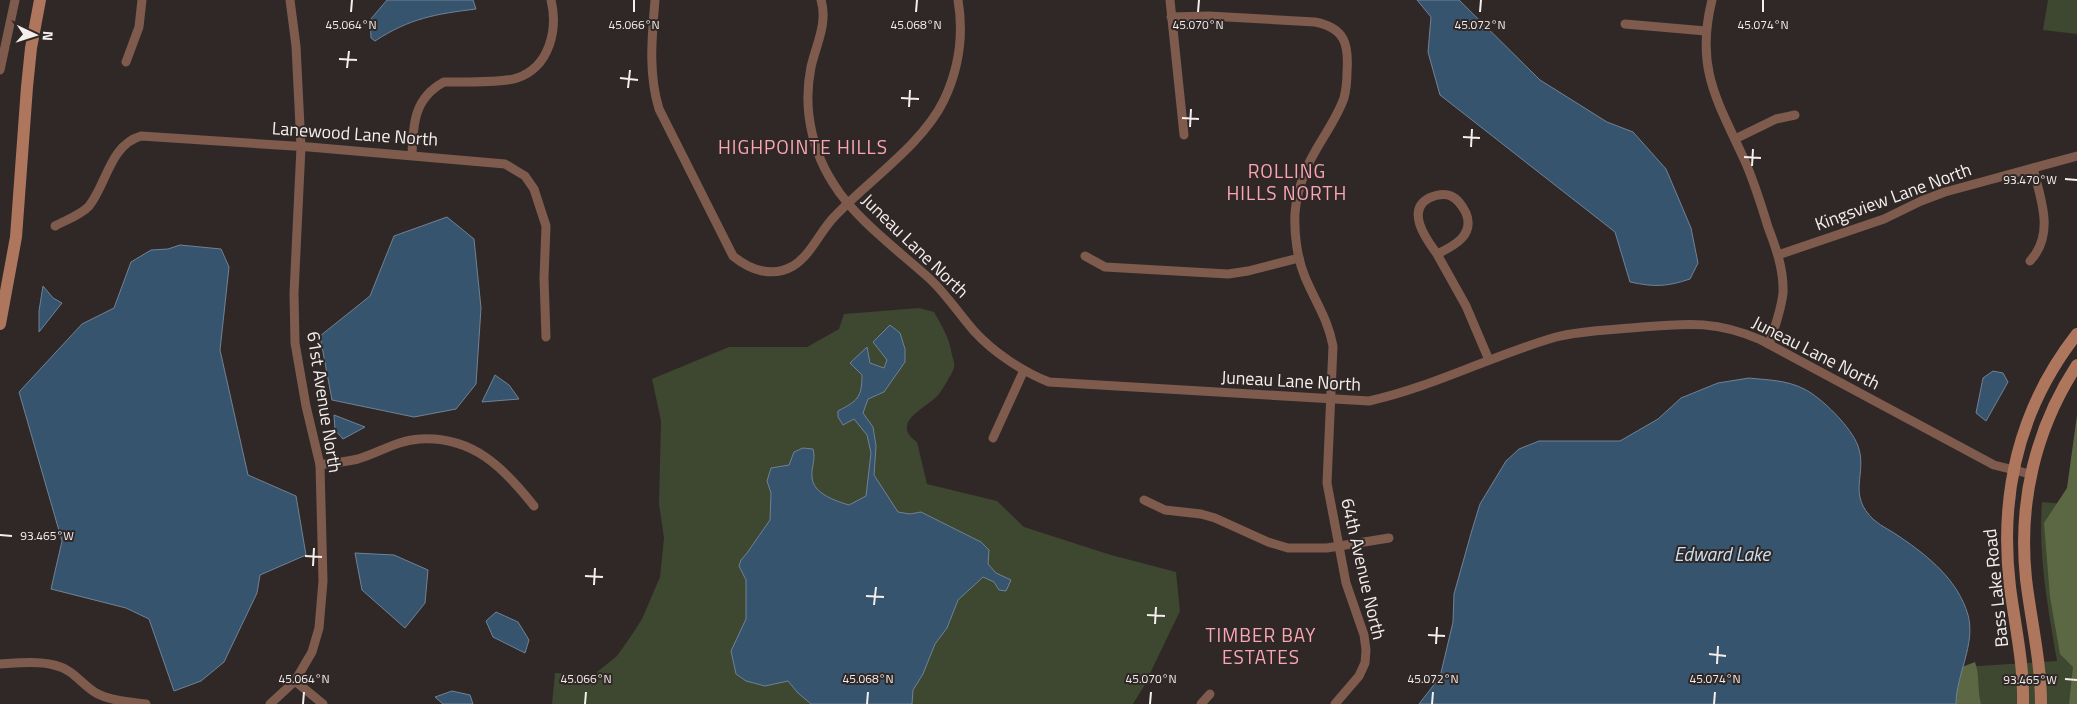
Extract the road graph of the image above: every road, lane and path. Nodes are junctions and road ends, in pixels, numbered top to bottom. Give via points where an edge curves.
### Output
1 (15, 0) edge
2 (40, 0) edge
3 (142, 0) edge
4 (290, 0) edge
5 (552, 0) edge
6 (655, 0) edge
7 (821, 0) edge
8 (958, 0) edge
9 (1170, 0) edge
10 (1712, 0) edge
11 (1171, 17) junction
12 (1625, 24) dead end
13 (1706, 31) junction
14 (126, 62) dead end
15 (0, 70) edge
16 (1795, 115) dead end
17 (1184, 135) dead end
18 (1735, 139) junction
19 (301, 147) junction
20 (412, 155) junction
21 (2077, 156) edge
22 (2033, 168) junction
23 (848, 204) junction
24 (55, 226) dead end
25 (1437, 254) junction
26 (1778, 255) junction
27 (1085, 256) dead end
28 (1299, 258) junction
29 (2030, 261) dead end
30 (0, 324) edge
31 (2077, 334) edge
32 (546, 337) dead end
33 (1769, 344) junction
34 (1489, 360) junction
35 (2077, 365) edge
36 (1024, 370) junction
37 (1331, 400) junction
38 (993, 438) dead end
39 (320, 466) junction
40 (2013, 470) junction
41 (2030, 474) junction
42 (1144, 500) dead end
43 (534, 506) dead end
44 (1389, 538) dead end
45 (1339, 546) junction
46 (0, 664) edge
47 (295, 681) junction
48 (1210, 694) dead end
49 (146, 704) edge
50 (270, 704) edge
51 (322, 704) edge
52 (1201, 704) edge
53 (1335, 704) edge
54 (2023, 704) edge
55 (2041, 704) edge

1 - 15 street
2 - 30 main road via 29,68 16,237
3 - 14 street via 139,27
4 - 19 street, 61st Avenue North via 296,46
5 - 20 street via 552,38 541,60 518,78 444,82 434,87 418,105
6 - 23 street via 651,72 654,90 667,127 733,256 755,270 768,272 793,266
7 - 23 street, Juneau Lane North via 822,26 811,67 809,115 821,162
8 - 23 street via 961,35 958,58 943,102 914,140
9 - 11 street
10 - 13 street
11 - 17 street
11 - 28 street, 64th Avenue North via 1315,22 1326,24 1344,38 1348,49 1344,98 1304,173 1295,212
12 - 13 street
13 - 18 street via 1707,63 1712,85
16 - 18 street via 1776,119
18 - 26 street
19 - 20 street, Lanewood Lane North
19 - 24 street, Lanewood Lane North via 141,136 120,151 89,206
19 - 39 street, 61st Avenue North via 294,343
20 - 32 street, Lanewood Lane North via 498,162 525,176 534,189 546,226
21 - 22 street, Kingsview Lane North
22 - 26 street, Kingsview Lane North via 1945,192 1884,219
22 - 29 street via 2044,228 2043,242
23 - 36 street, Juneau Lane North via 937,286 975,332
25 - 25 street via 1460,241 1468,229 1464,208 1452,196 1445,194 1426,200 1419,209 1419,225
25 - 34 street via 1466,306
26 - 33 street via 1783,291 1781,310
27 - 28 street via 1106,267 1228,274
28 - 37 street, 64th Avenue North via 1330,328 1333,346
31 - 40 main road, Bass Lake Road via 2052,370 2038,398
33 - 34 street, Juneau Lane North via 1730,328 1685,323 1558,337
33 - 40 street, Juneau Lane North via 1994,465
34 - 37 street, Juneau Lane North via 1388,397 1369,401
35 - 41 main road, Bass Lake Road via 2050,413
36 - 37 street, Juneau Lane North via 1059,384
36 - 38 street
37 - 45 street, 64th Avenue North via 1327,482
39 - 43 street via 359,458 419,439 443,440 461,444 503,469
39 - 47 street, 61st Avenue North via 321,614 312,652
40 - 41 street, Juneau Lane North
40 - 54 main road, Bass Lake Road via 2006,546 2021,659
41 - 55 main road, Bass Lake Road via 2024,556 2040,668
42 - 45 street via 1165,510 1215,518 1288,548
44 - 45 street
45 - 53 street, 64th Avenue North via 1346,583 1366,650 1359,676
46 - 49 street via 39,662 56,665 72,672 95,692
47 - 50 street, 61st Avenue North
47 - 51 street
48 - 52 street

